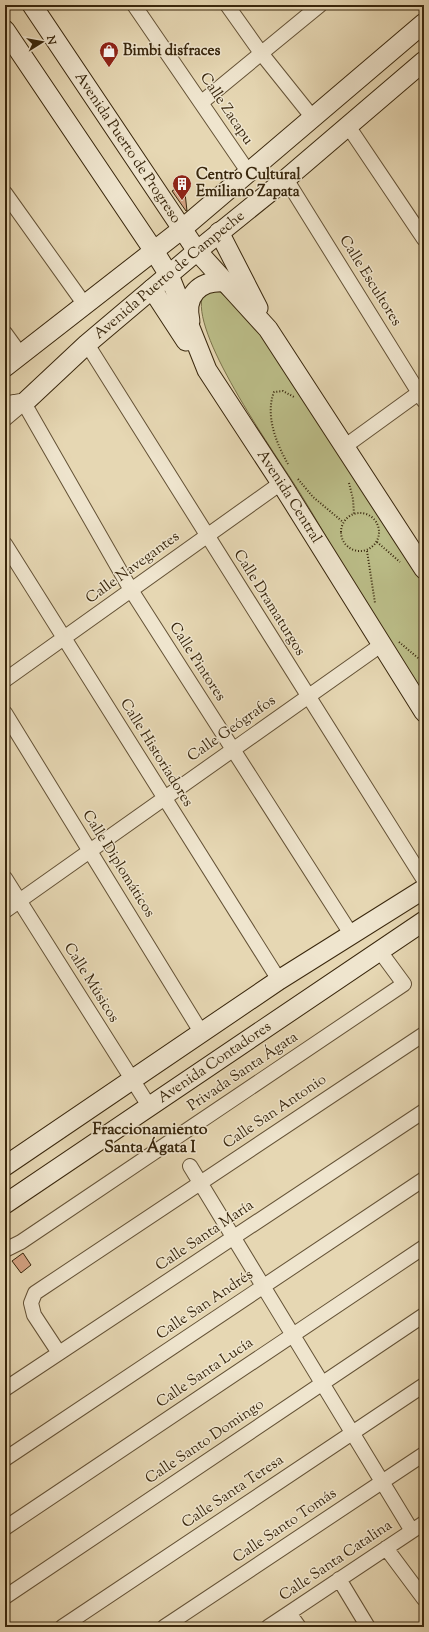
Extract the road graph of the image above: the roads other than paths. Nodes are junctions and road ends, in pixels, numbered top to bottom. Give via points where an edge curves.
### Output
1 (32, 5) edge
2 (134, 5) edge
3 (227, 5) edge
4 (320, 5) edge
5 (424, 23) edge
6 (5, 30) edge
7 (261, 53) junction
8 (423, 65) edge
9 (202, 102) junction
10 (313, 118) junction
11 (348, 126) junction
12 (249, 172) junction
13 (286, 179) junction
14 (5, 193) edge
15 (182, 229) junction
16 (219, 232) junction
17 (424, 239) edge
18 (154, 251) junction
19 (196, 251) junction
20 (169, 275) junction
21 (225, 282) junction
22 (152, 288) junction
23 (85, 305) junction
24 (268, 329) junction
25 (5, 333) edge
26 (192, 334) junction
27 (87, 344) junction
28 (21, 354) junction
29 (5, 367) edge
30 (207, 370) junction
31 (422, 394) edge
32 (24, 403) junction
33 (5, 406) edge
34 (5, 418) edge
35 (344, 447) junction
36 (289, 476) junction
37 (207, 536) junction
38 (5, 544) edge
39 (424, 569) edge
40 (131, 590) junction
41 (64, 638) junction
42 (388, 642) junction
43 (5, 680) edge
44 (308, 696) junction
45 (424, 712) edge
46 (5, 713) edge
47 (232, 749) junction
48 (164, 797) junction
49 (90, 850) junction
50 (5, 878) edge
51 (424, 880) edge
52 (424, 889) edge
53 (19, 901) junction
54 (5, 911) edge
55 (424, 921) edge
56 (351, 934) junction
57 (379, 950) junction
58 (278, 980) junction
59 (201, 1032) junction
60 (424, 1034) edge
61 (131, 1079) junction
62 (149, 1106) junction
63 (424, 1111) edge
64 (5, 1166) edge
65 (190, 1166) dead end
66 (424, 1179) edge
67 (200, 1183) junction
68 (5, 1204) edge
69 (233, 1238) junction
70 (424, 1247) edge
71 (5, 1250) edge
72 (263, 1287) junction
73 (424, 1315) edge
74 (292, 1335) junction
75 (59, 1353) junction
76 (322, 1384) junction
77 (424, 1385) edge
78 (5, 1389) edge
79 (352, 1433) junction
80 (424, 1454) edge
81 (5, 1459) edge
82 (382, 1482) junction
83 (424, 1523) edge
84 (5, 1528) edge
85 (412, 1531) junction
86 (386, 1548) junction
87 (339, 1580) junction
88 (5, 1597) edge
89 (424, 1599) edge
90 (289, 1613) junction
91 (62, 1627) edge
92 (164, 1627) edge
93 (268, 1627) edge
94 (299, 1627) edge
95 (368, 1627) edge

1 - 15 main road, Avenida Puerto de Progreso
2 - 9 street, Calle Zacapu
3 - 7 street
4 - 7 street
5 - 10 main road, Avenida Puerto de Campeche
6 - 18 main road
7 - 9 street
7 - 10 street
8 - 11 main road, Avenida Puerto de Campeche
9 - 12 street, Calle Zacapu
10 - 12 main road, Avenida Puerto de Campeche
11 - 13 main road, Avenida Puerto de Campeche
11 - 17 street
12 - 15 main road, Avenida Puerto de Campeche
13 - 16 main road, Avenida Puerto de Campeche
13 - 31 street, Calle Escultores
14 - 23 street
15 - 18 main road, Avenida Puerto de Campeche
15 - 19 main road, Avenida Puerto de Progreso
16 - 19 main road, Avenida Puerto de Campeche
16 - 24 main road
18 - 20 main road
18 - 23 main road, Avenida Puerto de Campeche
19 - 20 main road, Avenida Puerto de Campeche
19 - 21 main road
20 - 22 main road, Avenida Puerto de Campeche
20 - 26 main road, Avenida Central
21 - 24 main road
21 - 26 main road via 205,283 191,297 188,306
22 - 27 main road, Avenida Puerto de Campeche
22 - 30 main road
23 - 28 main road, Avenida Puerto de Campeche
24 - 35 main road
25 - 28 street
26 - 30 main road, Avenida Central
27 - 32 main road, Avenida Puerto de Campeche
27 - 37 street, Calle Dramaturgos
28 - 29 main road, Avenida Puerto de Campeche
30 - 36 main road, Avenida Central
31 - 35 street
32 - 33 main road
32 - 34 street
32 - 40 street, Calle Pintores
35 - 39 main road
36 - 37 street, Calle Navegantes
36 - 42 main road, Avenida Central
37 - 40 street, Calle Navegantes
37 - 44 street, Calle Dramaturgos
38 - 41 street, Calle Historiadores
40 - 41 street, Calle Navegantes
40 - 47 street, Calle Pintores
41 - 43 street, Calle Navegantes
41 - 48 street, Calle Historiadores
42 - 44 street, Calle Geógrafos
42 - 45 main road, Avenida Central
44 - 47 street, Calle Geógrafos
44 - 51 street, Calle Dramaturgos
46 - 49 street, Calle Diplomáticos
47 - 48 street, Calle Geógrafos
47 - 56 street, Calle Pintores
48 - 49 street, Calle Geógrafos
48 - 58 street, Calle Historiadores
49 - 53 street, Calle Geógrafos
49 - 59 street, Calle Diplomáticos
50 - 53 street, Calle Músicos
52 - 56 main road
53 - 54 street, Calle Geógrafos
53 - 61 street, Calle Músicos
55 - 57 main road, Avenida Contadores
56 - 58 main road
57 - 62 main road, Avenida Contadores
57 - 71 street, Privada Santa Ágata via 404,984 21,1242
58 - 59 main road
59 - 61 main road
60 - 67 street, Calle San Antonio
61 - 62 street, Calle Músicos
61 - 64 main road
62 - 68 main road, Avenida Contadores
63 - 69 street, Calle Santa María
65 - 67 street
66 - 72 street, Calle San Andrés
67 - 69 street
67 - 75 street, Calle San Antonio via 35,1293 31,1303 34,1315
69 - 72 street
69 - 75 street, Calle Santa María
70 - 74 street, Calle Santa Lucía
72 - 74 street
72 - 81 street, Calle San Andrés
73 - 76 street, Calle Santo Domingo
74 - 76 street
74 - 84 street, Calle Santa Lucía
75 - 78 street, Calle Santa María
76 - 79 street
76 - 88 street, Calle Santo Domingo
77 - 79 street, Calle Santa Teresa
79 - 82 street
79 - 91 street, Calle Santa Teresa
80 - 82 street, Calle Santo Tomás
82 - 85 street
82 - 92 street, Calle Santo Tomás
83 - 85 street, Calle Santa Catalina
85 - 86 street, Calle Santa Catalina
86 - 87 street, Calle Santa Catalina
86 - 89 street
87 - 90 street, Calle Santa Catalina
87 - 95 street
90 - 93 street, Calle Santa Catalina
90 - 94 street

